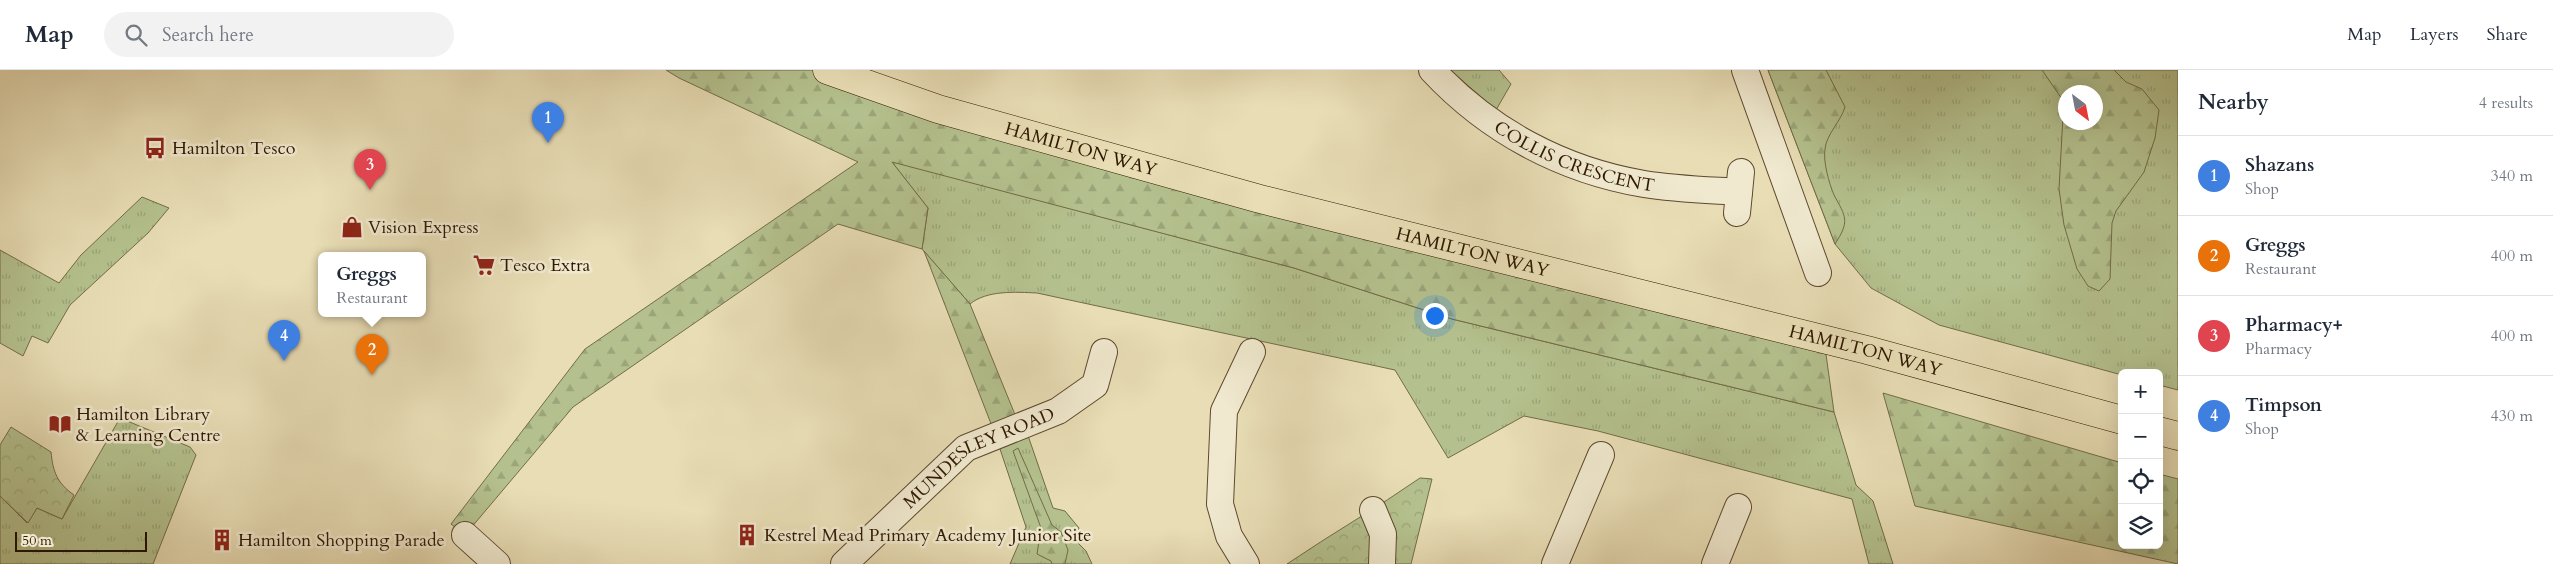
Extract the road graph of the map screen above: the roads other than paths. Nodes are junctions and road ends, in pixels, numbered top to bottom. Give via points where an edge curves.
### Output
1 (827, 70) edge
2 (1432, 70) edge
3 (1745, 70) edge
4 (1739, 192) dead end
5 (1818, 273) dead end
6 (1104, 352) dead end
7 (1252, 352) dead end
8 (2118, 419) edge
9 (2163, 431) edge
10 (2178, 436) edge
11 (1601, 455) dead end
12 (1738, 507) dead end
13 (1372, 510) dead end
14 (465, 535) dead end
15 (496, 564) edge
16 (844, 564) edge
17 (1246, 564) edge
18 (1382, 564) edge
19 (1555, 564) edge
20 (1715, 564) edge

1 - 8 highway, HAMILTON WAY via 938,109 1260,199 1867,350
2 - 4 street, COLLIS CRESCENT via 1485,118 1568,163 1645,184
3 - 5 street
6 - 16 street, MUNDESLEY ROAD via 1095,384 1058,411 966,448
7 - 17 street via 1224,411 1220,504 1229,536
9 - 10 highway
11 - 19 street
12 - 20 street
13 - 18 street via 1383,534
14 - 15 street

